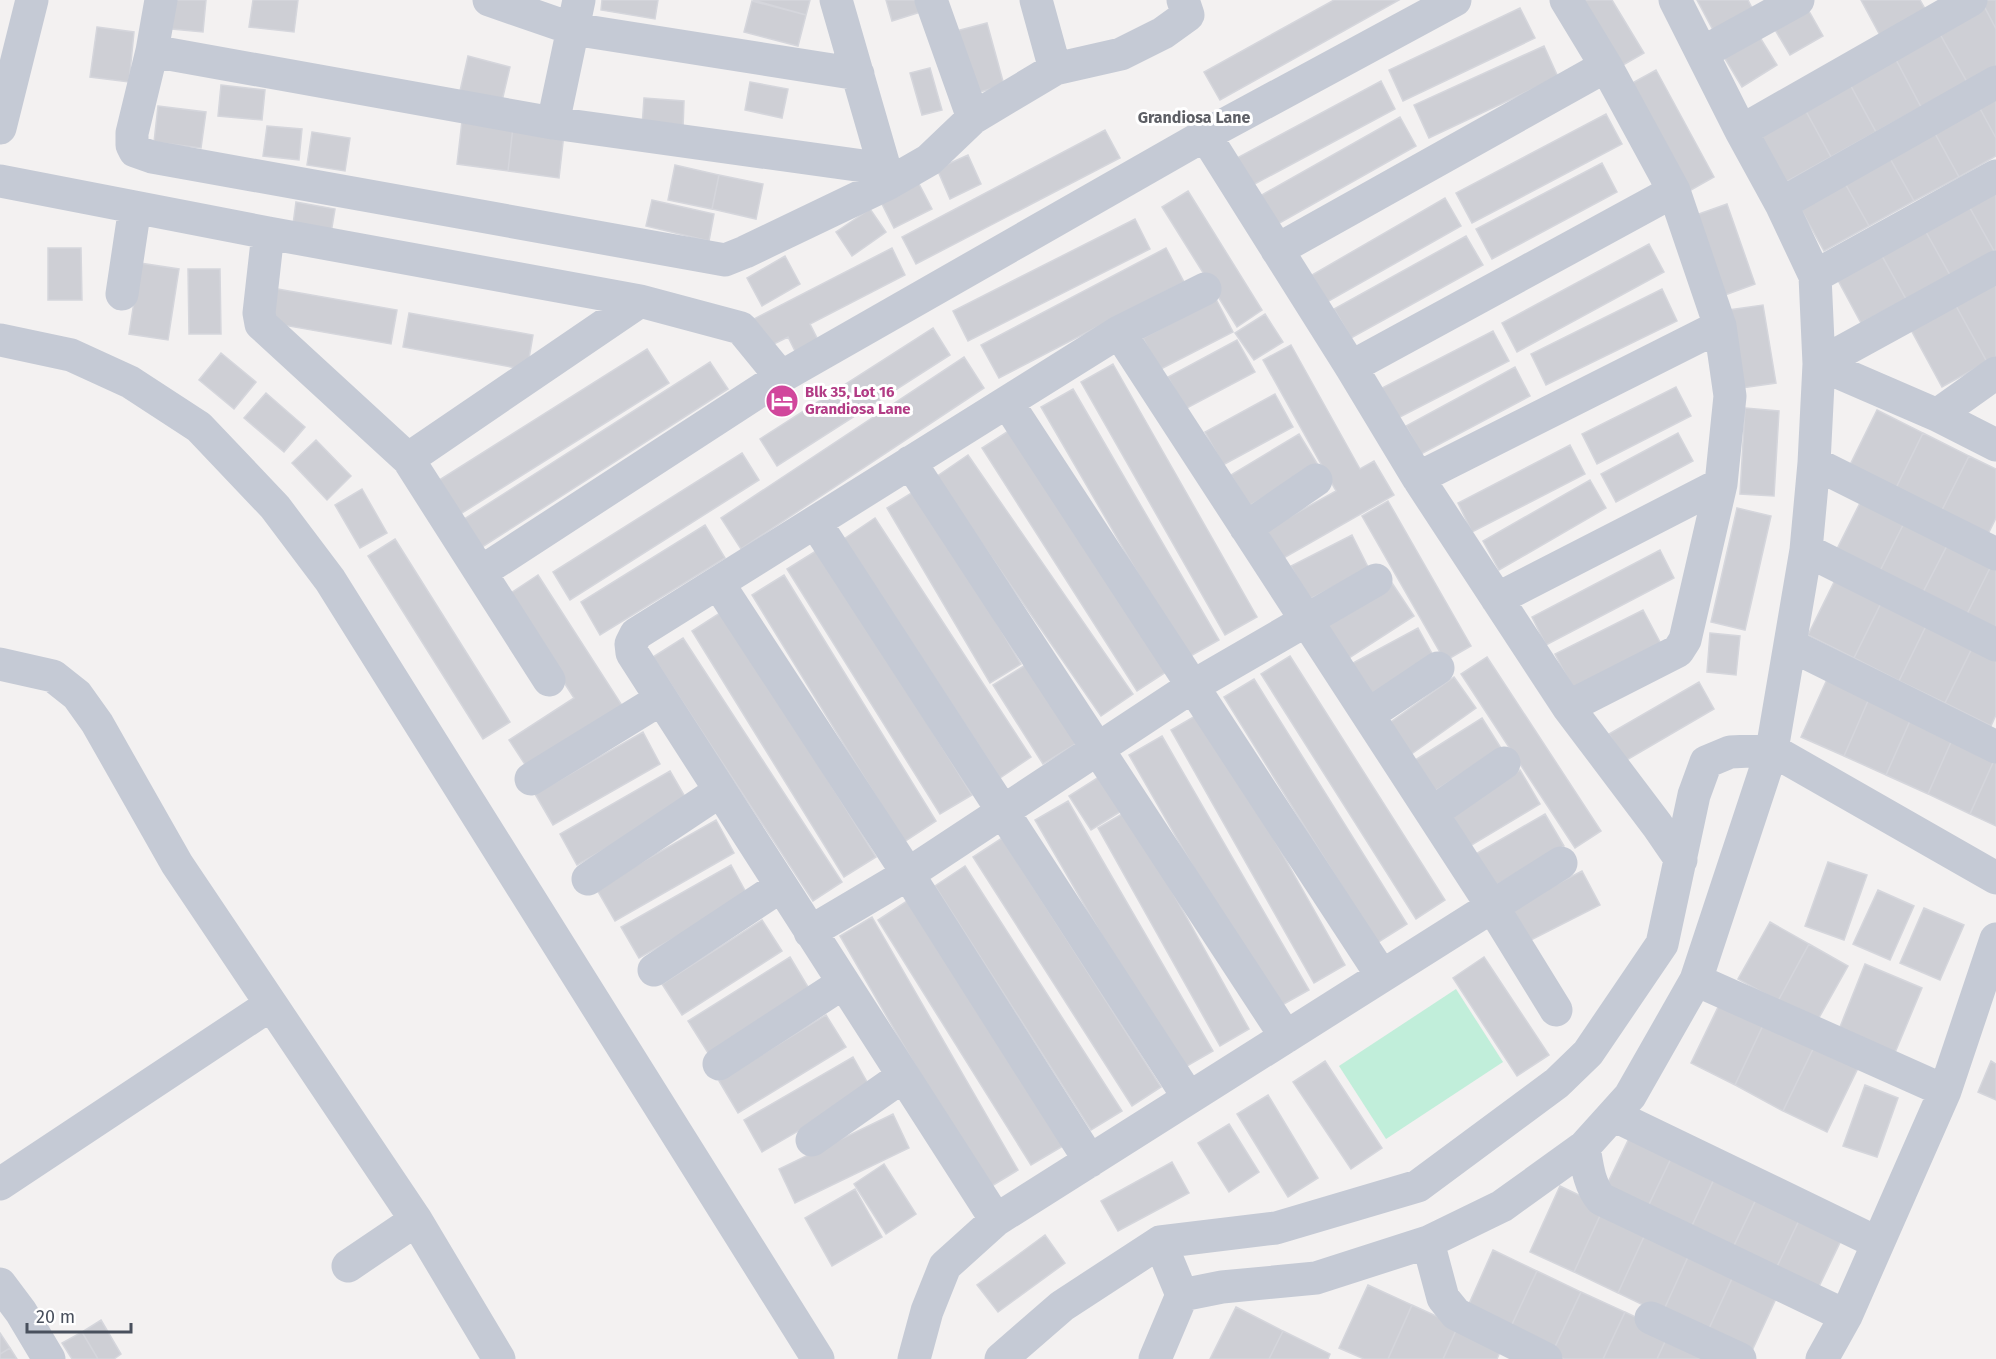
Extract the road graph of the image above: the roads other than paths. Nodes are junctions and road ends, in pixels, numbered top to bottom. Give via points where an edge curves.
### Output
1 (32, 0) edge
2 (161, 0) edge
3 (489, 0) edge
4 (836, 0) edge
5 (931, 0) edge
6 (1036, 0) edge
7 (1183, 0) edge
8 (1455, 0) edge
9 (1566, 0) edge
10 (1675, 0) edge
11 (1798, 0) edge
12 (1971, 0) edge
13 (576, 14) edge
14 (152, 51) junction
15 (1702, 53) junction
16 (1606, 66) junction
17 (1054, 69) junction
18 (858, 74) junction
19 (1996, 82) edge
20 (973, 118) junction
21 (553, 123) junction
22 (0, 128) edge
23 (1741, 131) junction
24 (1205, 135) junction
25 (887, 176) junction
26 (1996, 176) edge
27 (0, 181) edge
28 (1674, 191) junction
29 (1780, 204) junction
30 (135, 207) junction
31 (268, 233) junction
32 (1277, 250) junction
33 (1996, 267) edge
34 (1815, 276) junction
35 (1205, 289) dead end
36 (122, 294) dead end
37 (640, 301) junction
38 (1720, 326) junction
39 (1119, 332) junction
40 (0, 340) edge
41 (1819, 364) junction
42 (1351, 367) junction
43 (1996, 373) edge
44 (781, 377) junction
45 (1007, 402) junction
46 (1937, 415) junction
47 (1996, 445) edge
48 (408, 459) junction
49 (910, 462) junction
50 (1814, 463) junction
51 (1418, 478) junction
52 (1316, 480) dead end
53 (1721, 484) junction
54 (815, 522) junction
55 (1246, 528) junction
56 (1806, 550) junction
57 (1996, 554) edge
58 (481, 572) junction
59 (1376, 580) dead end
60 (718, 583) junction
61 (1497, 599) junction
62 (1307, 620) junction
63 (1790, 645) junction
64 (1996, 645) edge
65 (0, 664) edge
66 (1438, 668) dead end
67 (549, 680) dead end
68 (1193, 686) junction
69 (661, 699) junction
70 (1568, 707) junction
71 (1368, 715) junction
72 (1996, 747) edge
73 (1097, 749) junction
74 (1772, 750) junction
75 (1504, 763) dead end
76 (531, 779) dead end
77 (720, 791) junction
78 (1002, 810) junction
79 (1432, 813) junction
80 (1681, 860) junction
81 (1561, 863) dead end
82 (908, 874) junction
83 (1996, 878) edge
84 (588, 879) dead end
85 (781, 886) junction
86 (1492, 906) junction
87 (810, 932) junction
88 (1996, 939) edge
89 (654, 970) dead end
90 (1382, 976) junction
91 (1696, 980) junction
92 (843, 983) junction
93 (270, 1005) junction
94 (1556, 1010) dead end
95 (1286, 1037) junction
96 (719, 1064) dead end
97 (903, 1076) junction
98 (1945, 1091) junction
99 (1189, 1098) junction
100 (1612, 1115) junction
101 (812, 1140) dead end
102 (1584, 1147) junction
103 (1090, 1161) junction
104 (0, 1184) edge
105 (416, 1220) junction
106 (996, 1220) junction
107 (1160, 1242) junction
108 (1428, 1242) junction
109 (1878, 1243) junction
110 (348, 1266) dead end
111 (0, 1284) edge
112 (1182, 1295) junction
113 (1846, 1316) junction
114 (1651, 1318) dead end
115 (1012, 1358) edge
116 (49, 1359) edge
117 (499, 1359) edge
118 (818, 1359) edge
119 (914, 1359) edge
120 (1140, 1359) edge
121 (1155, 1359) edge
122 (1546, 1359) edge
123 (1740, 1359) edge
124 (1822, 1359) edge

1 - 22 street
2 - 14 street
3 - 13 street
4 - 18 street
5 - 20 street
6 - 17 street
7 - 17 street via 1188,15 1164,33 1121,54
8 - 24 street
9 - 16 street
10 - 15 street
11 - 15 street
12 - 23 street
13 - 18 street
13 - 21 street
14 - 21 street
14 - 25 street via 132,133 132,145 142,154 725,260
15 - 23 street
16 - 28 street
16 - 32 street
17 - 20 street
18 - 25 street
19 - 29 street
20 - 25 street via 929,160
21 - 25 street
23 - 29 street
24 - 32 street
24 - 44 street
26 - 34 street
27 - 30 street
28 - 38 street
28 - 42 street
29 - 34 street
30 - 31 street
30 - 36 street
31 - 37 street
31 - 48 street via 261,324
32 - 42 street
33 - 41 street
34 - 41 street
35 - 39 street
37 - 44 street via 741,328
37 - 48 street
38 - 51 street
38 - 53 street via 1730,396
39 - 45 street
39 - 55 street
40 - 118 street via 71,355 130,382 199,427 275,507 330,580
41 - 46 street
41 - 50 street
42 - 51 street
43 - 46 street
44 - 58 street
45 - 49 street
45 - 68 street
46 - 47 street
48 - 58 street
49 - 54 street
49 - 73 street
50 - 56 street
50 - 57 street
51 - 61 street
52 - 55 street
53 - 61 street
53 - 70 street via 1685,640 1678,651
54 - 60 street
54 - 78 street
55 - 62 street
56 - 63 street
56 - 64 street
58 - 67 street
59 - 62 street
60 - 69 street via 636,634 631,644 632,653
60 - 82 street
61 - 70 street
62 - 68 street
62 - 71 street
63 - 72 street
63 - 74 street
65 - 93 street via 53,676 77,695 177,864
66 - 71 street
68 - 73 street
68 - 90 street
69 - 76 street
69 - 77 street
70 - 80 street
71 - 79 street
73 - 78 street
73 - 95 street
74 - 80 street via 1730,752 1706,762 1694,795
74 - 83 street
74 - 91 street
75 - 79 street
77 - 84 street
77 - 85 street
78 - 82 street
78 - 99 street
79 - 86 street
80 - 107 street via 1662,944 1588,1053 1557,1083 1418,1186 1276,1228
81 - 86 street
82 - 87 street
82 - 103 street
85 - 87 street
85 - 89 street
86 - 90 street
86 - 94 street
87 - 92 street
88 - 98 street
90 - 95 street
91 - 98 street
91 - 100 street via 1630,1096
92 - 96 street
92 - 97 street
93 - 104 street
93 - 105 street
95 - 99 street
97 - 101 street
97 - 106 street
98 - 109 street
99 - 103 street
100 - 102 street
100 - 109 street
102 - 108 street via 1502,1206
102 - 113 street via 1591,1181 1601,1199
103 - 106 street
105 - 110 street
105 - 117 street
106 - 119 street via 945,1266
107 - 112 street
107 - 115 street via 1062,1306
108 - 112 street via 1316,1278
108 - 122 street via 1443,1298 1456,1314
109 - 113 street
111 - 116 street
112 - 121 street
113 - 124 street
114 - 123 street
120 - 121 street

